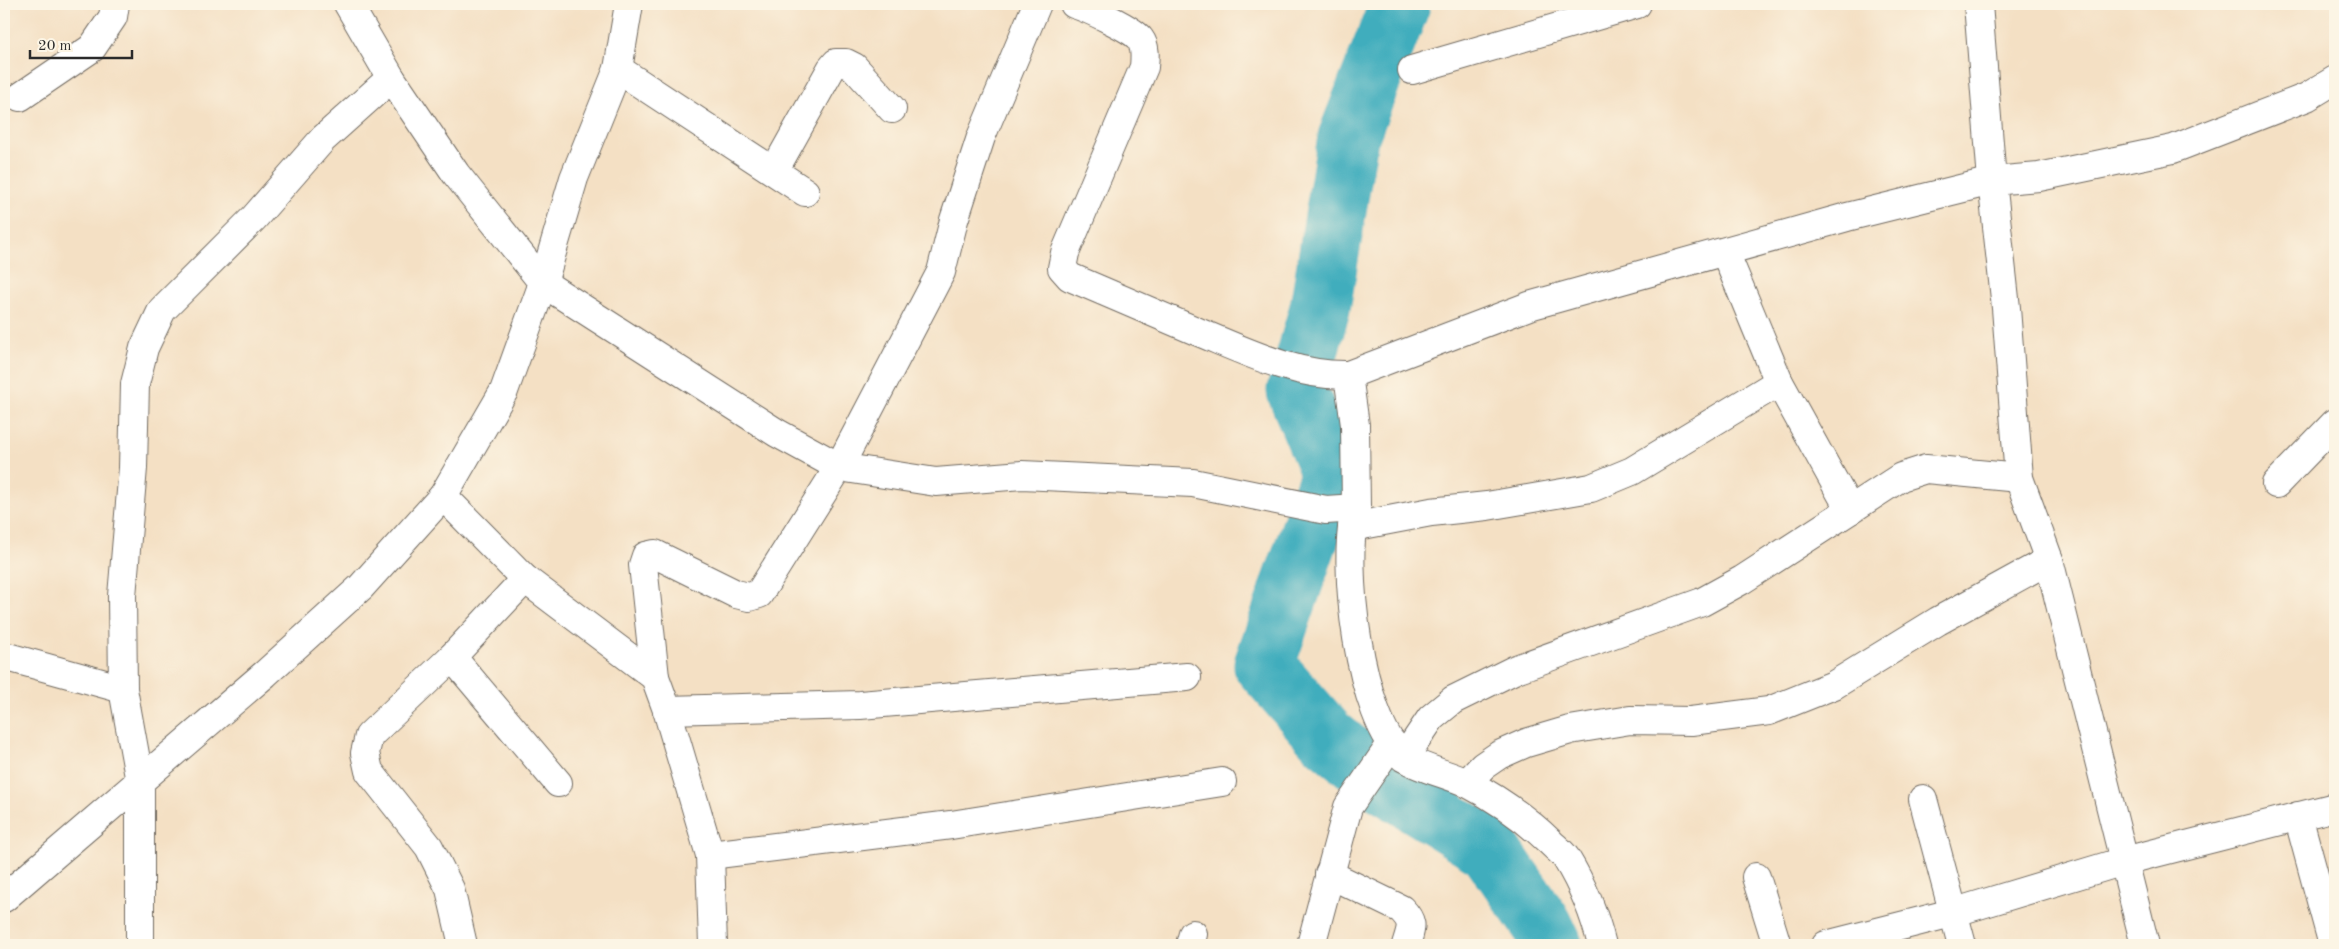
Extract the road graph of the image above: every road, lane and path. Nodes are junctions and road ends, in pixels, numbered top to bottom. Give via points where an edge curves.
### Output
1 (115, 4) edge
2 (348, 4) edge
3 (629, 4) edge
4 (1037, 4) edge
5 (1074, 4) edge
6 (1637, 4) edge
7 (1978, 4) edge
8 (618, 69) junction
9 (1412, 70) dead end
10 (391, 78) junction
11 (2335, 80) edge
12 (20, 97) dead end
13 (892, 109) dead end
14 (774, 171) junction
15 (1992, 181) junction
16 (805, 192) dead end
17 (1725, 252) junction
18 (543, 283) junction
19 (1348, 375) junction
20 (1779, 382) junction
21 (2335, 423) edge
22 (839, 466) junction
23 (2019, 478) junction
24 (2276, 484) dead end
25 (443, 496) junction
26 (1850, 510) junction
27 (1354, 517) junction
28 (2049, 560) junction
29 (525, 579) junction
30 (4, 656) edge
31 (452, 657) junction
32 (655, 677) junction
33 (1187, 677) dead end
34 (123, 689) junction
35 (667, 710) junction
36 (1392, 753) junction
37 (140, 782) junction
38 (1222, 782) dead end
39 (558, 783) dead end
40 (1467, 783) junction
41 (1923, 799) dead end
42 (2335, 807) edge
43 (2298, 816) junction
44 (710, 855) junction
45 (2124, 861) junction
46 (1329, 874) junction
47 (1756, 877) dead end
48 (4, 898) edge
49 (1952, 913) junction
50 (140, 945) edge
51 (463, 945) edge
52 (713, 945) edge
53 (1311, 945) edge
54 (1406, 945) edge
55 (1602, 945) edge
56 (1777, 945) edge
57 (1826, 945) edge
58 (1962, 945) edge
59 (2145, 945) edge
60 (2333, 945) edge

1 - 12 street via 112,17 92,48
2 - 10 street
3 - 8 street
4 - 22 street via 981,137 941,272
5 - 19 street via 1095,11 1140,39 1145,52 1144,66 1065,253 1062,268 1070,277 1264,359 1312,374
6 - 9 street
7 - 15 street
8 - 14 street
8 - 18 street via 574,178
10 - 18 street via 456,174
10 - 34 street via 323,139 254,218 162,310 144,348 135,384 133,468 122,596
11 - 15 street via 2307,97 2172,149 2039,176
13 - 14 street via 854,66 836,63
14 - 16 street
15 - 17 street
15 - 23 street
17 - 19 street via 1528,306
17 - 20 street
18 - 22 street via 778,434
18 - 25 street via 504,391
19 - 27 street via 1355,425
20 - 26 street
20 - 27 street via 1632,471 1591,488 1487,506
21 - 24 street
22 - 27 street via 936,482 1022,475 1193,483
22 - 32 street via 759,594 749,597 736,594 655,554 646,556 643,564
23 - 26 street via 1926,469 1901,477
23 - 28 street
25 - 29 street
25 - 37 street via 361,587
26 - 36 street via 1702,602 1516,669 1453,700
27 - 36 street via 1350,582 1358,643
28 - 40 street via 1834,685 1769,711 1691,721 1630,720 1570,730 1499,755
28 - 45 street
29 - 31 street
29 - 32 street
30 - 34 street
31 - 39 street
31 - 51 street via 369,736 365,752 369,771 429,847 450,889
32 - 35 street
33 - 35 street via 860,705
34 - 37 street
35 - 44 street
36 - 40 street
36 - 46 street via 1348,807
37 - 48 street
37 - 50 street
38 - 44 street via 951,825
40 - 55 street via 1524,818 1565,857 1585,897
41 - 49 street
42 - 43 street
43 - 45 street
43 - 60 street
44 - 52 street
45 - 49 street
45 - 59 street
46 - 53 street
46 - 54 street via 1400,909 1410,918
47 - 56 street
49 - 57 street
49 - 58 street

